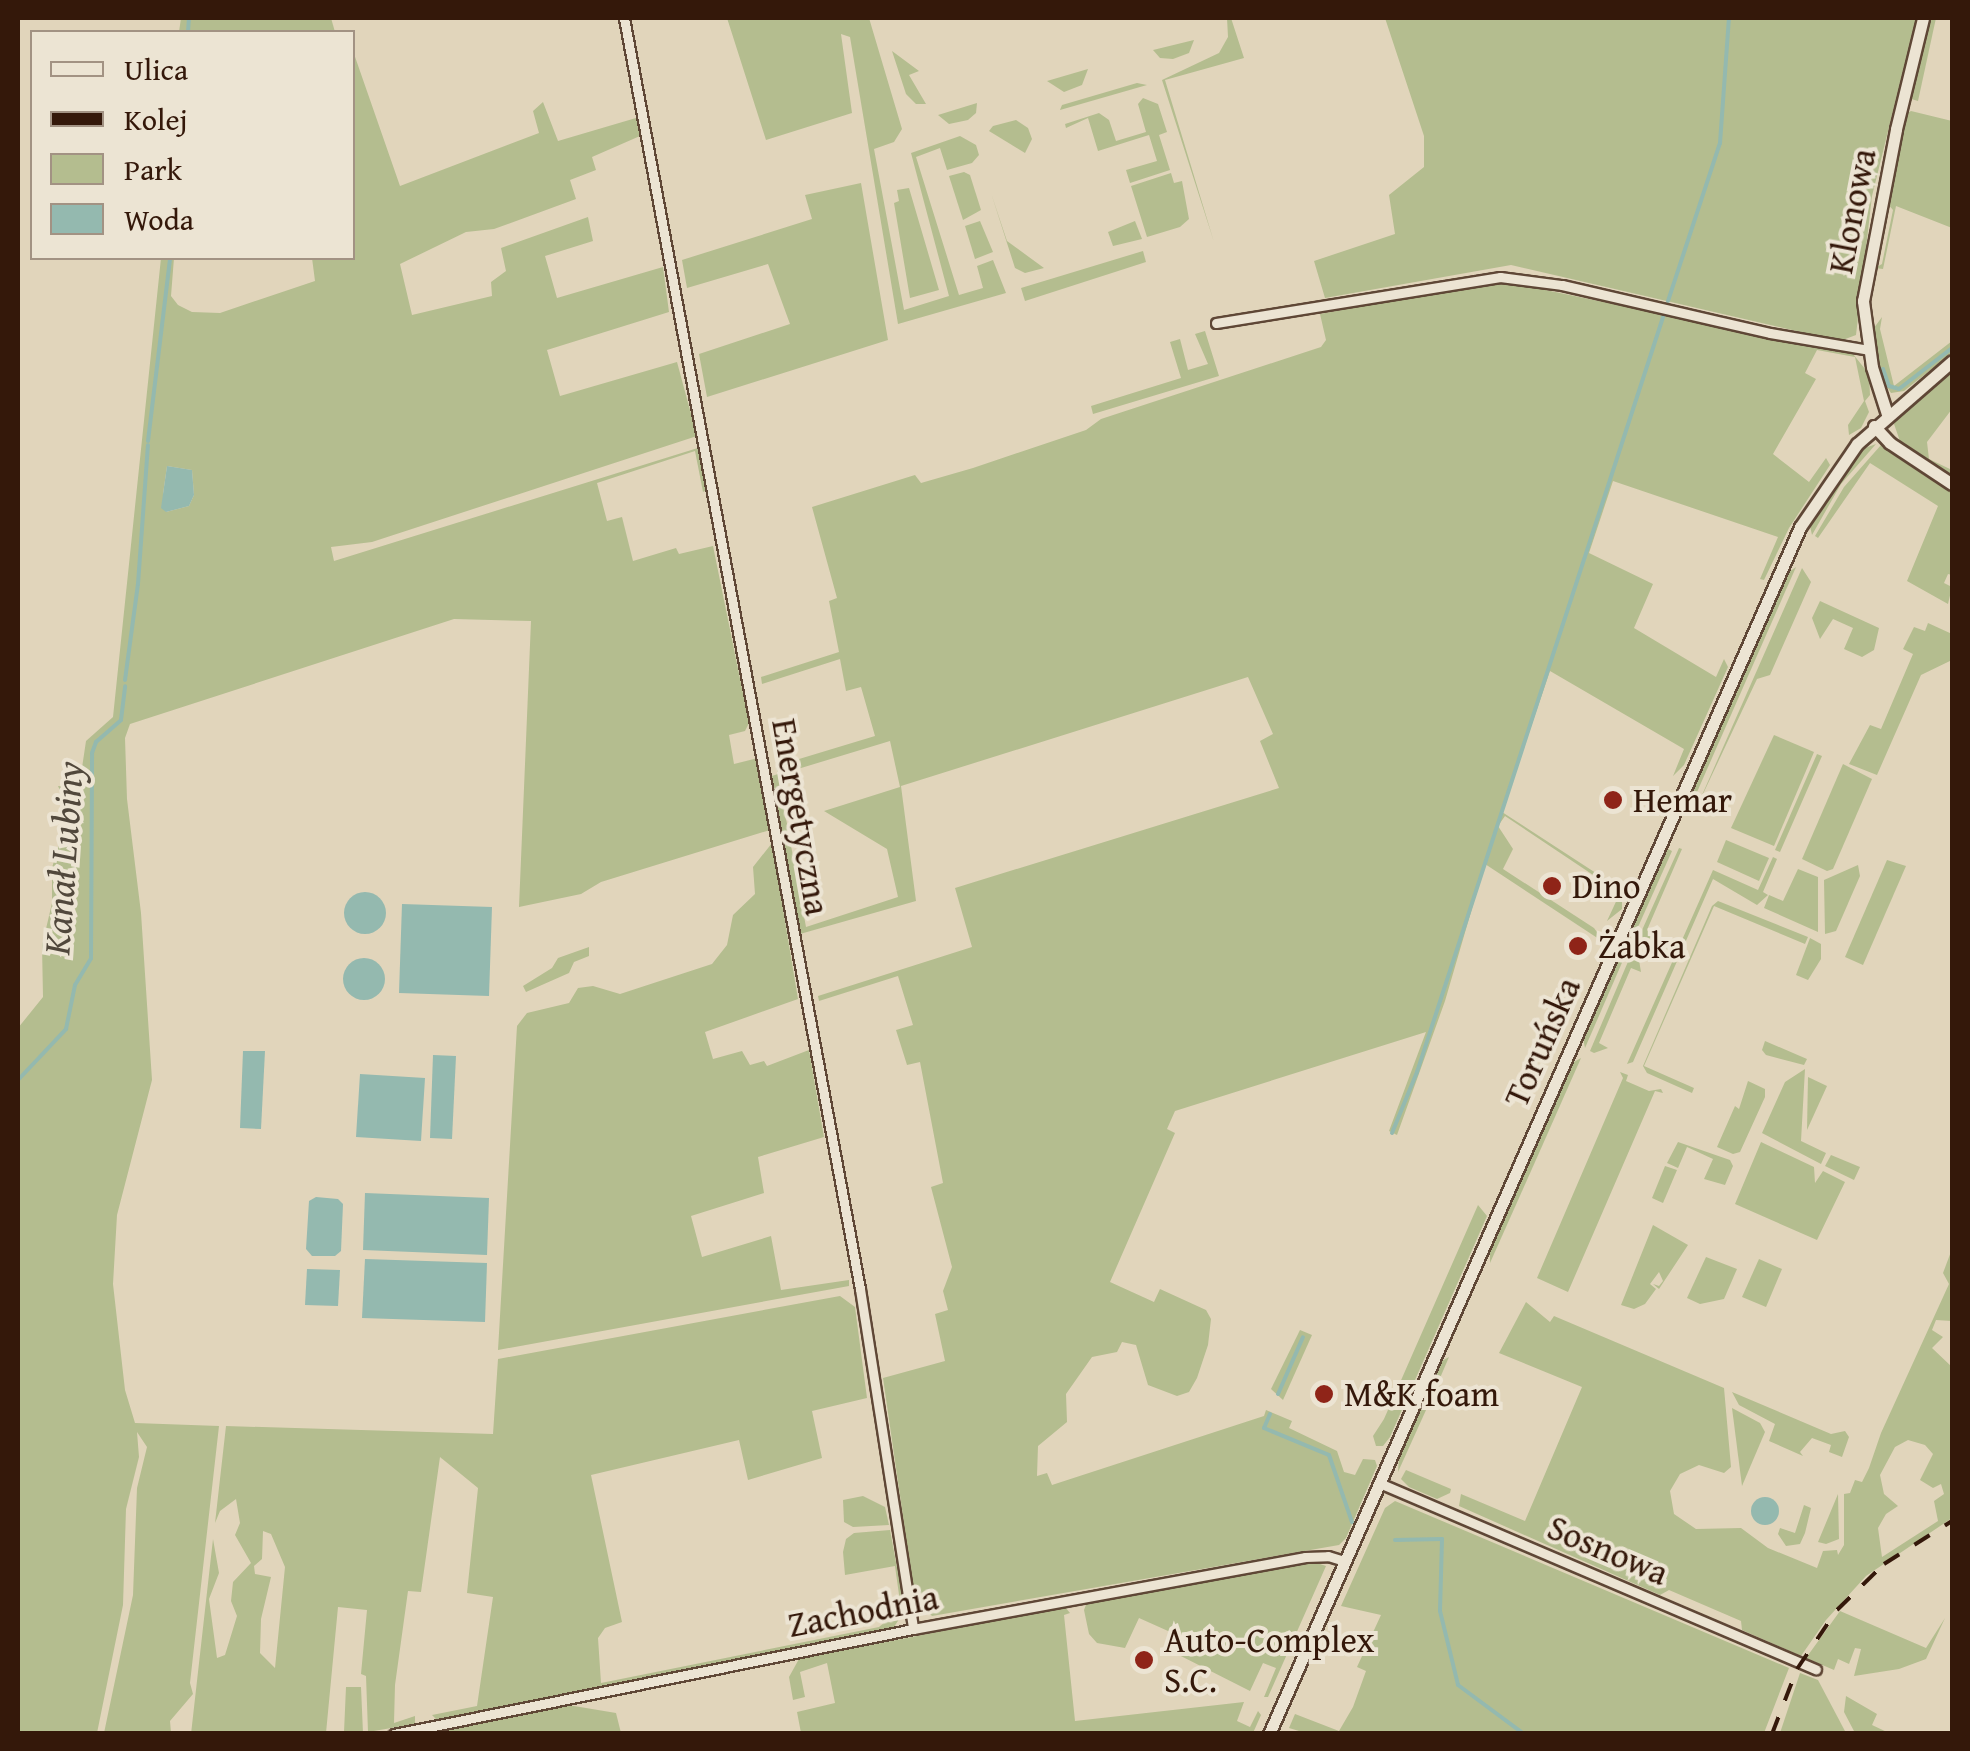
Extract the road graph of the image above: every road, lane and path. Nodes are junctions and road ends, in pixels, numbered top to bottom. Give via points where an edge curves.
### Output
1 (624, 18) edge
2 (1922, 18) edge
3 (1216, 323) dead end
4 (1868, 350) junction
5 (1952, 361) edge
6 (1887, 414) junction
7 (1874, 426) junction
8 (1952, 484) edge
9 (1379, 1482) junction
10 (1344, 1561) junction
11 (914, 1629) junction
12 (1816, 1669) dead end
13 (394, 1734) edge
14 (1270, 1734) edge

1 - 11 street, Energetyczna via 860,1288
2 - 4 street, Klonowa via 1867,272
3 - 4 street via 1500,277
4 - 6 street, Klonowa
5 - 6 street, Toruńska
6 - 7 street, Toruńska
7 - 8 street
7 - 9 street, Toruńska via 1800,527
9 - 10 street, Toruńska
9 - 12 street, Sosnowa
10 - 11 street, Zachodnia via 1305,1557
10 - 14 street, Toruńska
11 - 13 street, Zachodnia

